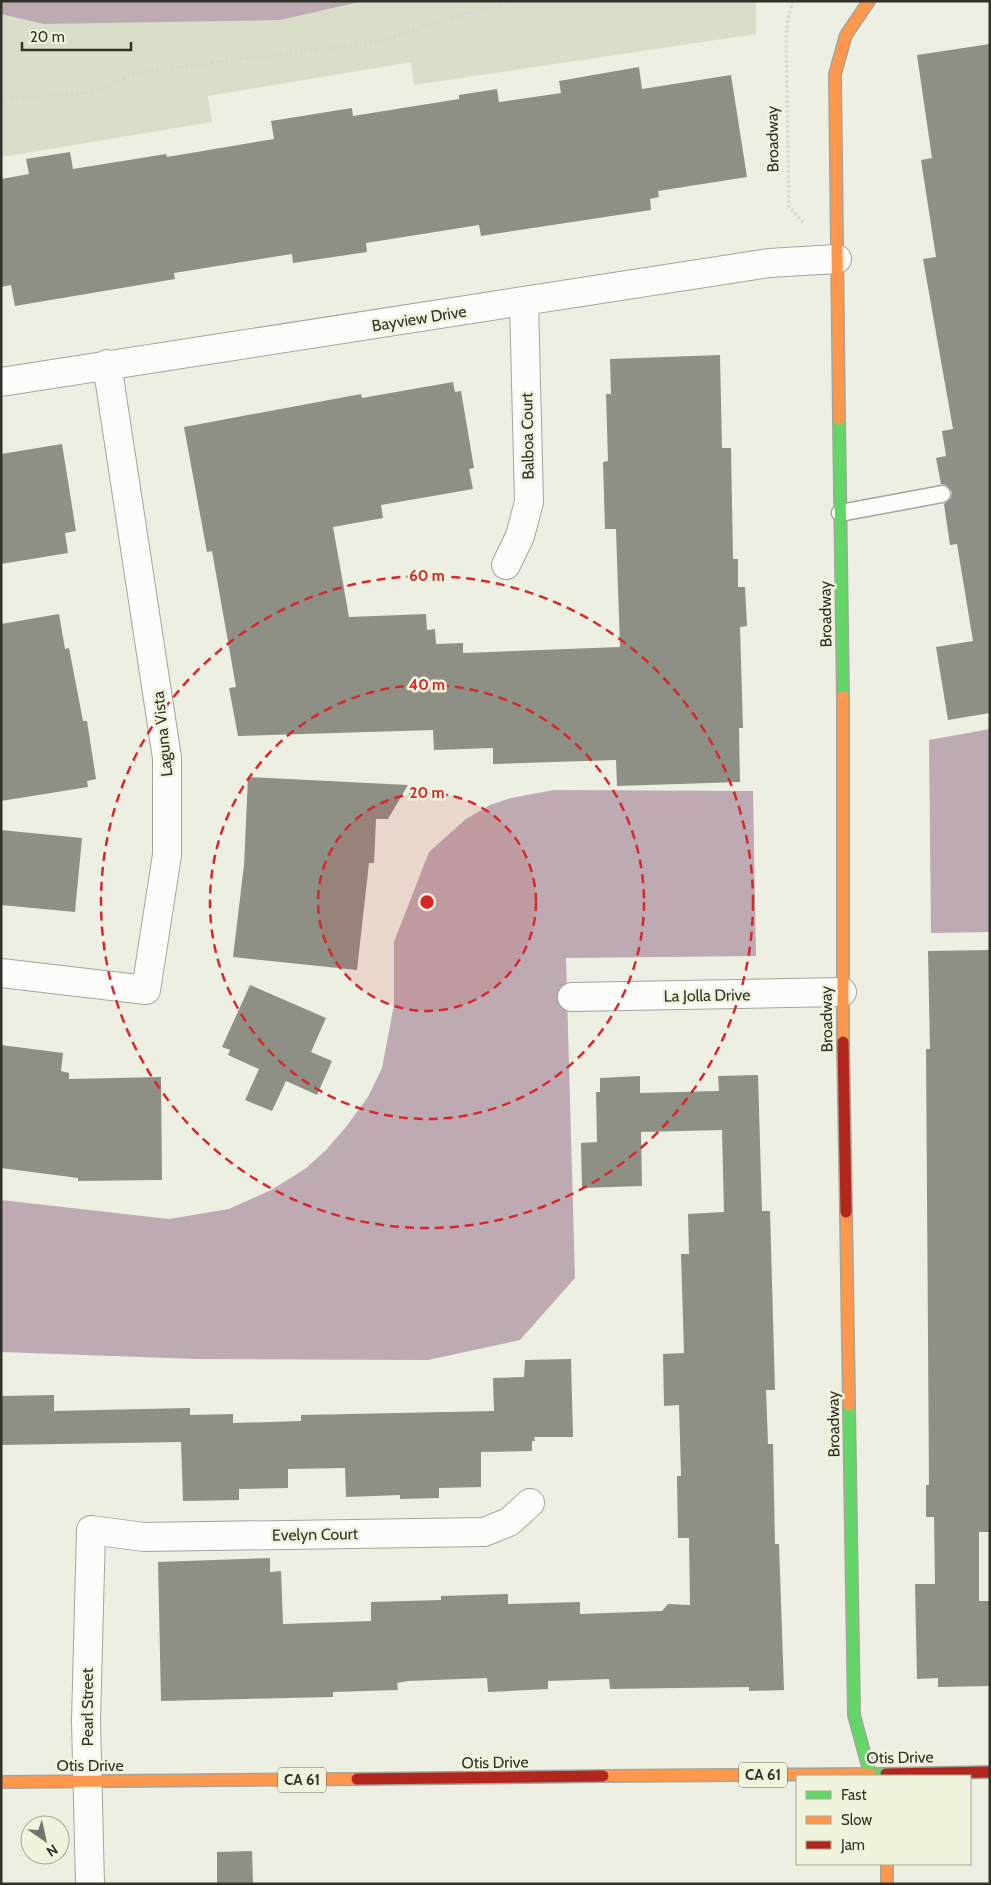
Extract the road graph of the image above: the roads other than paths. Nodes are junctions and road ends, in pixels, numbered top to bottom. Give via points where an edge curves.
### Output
1 (869, 1) edge
2 (837, 259) junction
3 (524, 302) junction
4 (107, 364) junction
5 (1, 382) edge
6 (942, 494) dead end
7 (840, 513) junction
8 (506, 565) dead end
9 (1, 973) edge
10 (842, 992) junction
11 (572, 997) dead end
12 (530, 1504) dead end
13 (91, 1530) joint
14 (990, 1772) edge
15 (871, 1775) edge
16 (796, 1776) edge
17 (1, 1782) edge
18 (88, 1782) junction
19 (887, 1865) edge
20 (90, 1884) edge
21 (887, 1884) edge

1 - 2 street, Broadway via 842,42 835,74
2 - 3 street, Bayview Drive via 769,263
2 - 7 street, Broadway
3 - 4 street, Bayview Drive
3 - 8 street, Balboa Court via 529,502 520,536
4 - 5 street, Bayview Drive
4 - 9 street, Laguna Vista via 167,758 167,855 146,990
6 - 7 lane
7 - 10 street, Broadway
10 - 11 street, La Jolla Drive
10 - 15 street, Broadway via 854,1715
12 - 13 street, Evelyn Court via 509,1522 484,1532 144,1536
13 - 18 street, Pearl Street via 86,1721
14 - 15 street, Otis Drive
16 - 18 street, Otis Drive / CA 61
17 - 18 street, Otis Drive / CA 61
18 - 20 street, Pearl Street
19 - 21 street

